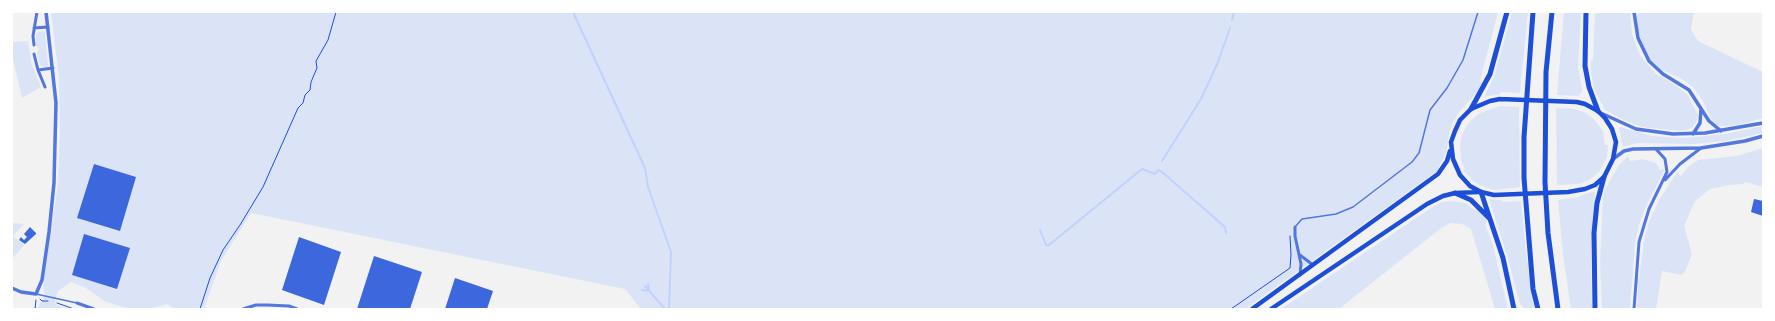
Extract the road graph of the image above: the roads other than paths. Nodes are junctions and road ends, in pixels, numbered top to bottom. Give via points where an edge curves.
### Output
1 (37, 12) edge
2 (46, 12) edge
3 (1478, 12) edge
4 (1507, 12) edge
5 (1533, 12) edge
6 (1552, 12) edge
7 (1586, 12) edge
8 (1634, 12) edge
9 (48, 27) junction
10 (34, 28) junction
11 (34, 45) dead end
12 (34, 54) dead end
13 (53, 68) junction
14 (38, 70) junction
15 (45, 87) dead end
16 (1701, 108) junction
17 (1471, 109) junction
18 (1599, 112) junction
19 (1763, 123) edge
20 (1721, 131) junction
21 (1693, 134) junction
22 (1763, 136) edge
23 (1701, 148) junction
24 (1451, 149) junction
25 (1656, 149) junction
26 (1613, 159) junction
27 (1604, 177) junction
28 (1662, 184) junction
29 (1481, 192) junction
30 (1455, 193) junction
31 (1491, 220) junction
32 (1295, 227) joint
33 (1300, 255) junction
34 (1314, 265) junction
35 (1300, 274) junction
36 (12, 288) edge
37 (36, 294) junction
38 (77, 303) joint
39 (94, 309) edge
40 (243, 309) edge
41 (297, 309) edge
42 (1252, 309) edge
43 (1271, 309) edge
44 (1514, 309) edge
45 (1538, 309) edge
46 (1558, 309) edge
47 (1595, 309) edge
48 (1634, 309) edge

1 - 10 street
2 - 9 street
3 - 32 lane via 1464,60 1430,110 1419,153 1412,162 1353,207 1336,214 1302,219
4 - 17 highway via 1490,74
5 - 45 highway via 1524,137 1524,178
6 - 46 highway via 1546,72 1545,182 1548,233
7 - 18 highway via 1584,66
8 - 16 street via 1638,38 1649,61 1663,74 1689,90
9 - 10 street
9 - 13 street
10 - 11 street
12 - 14 street
13 - 14 street
13 - 37 street via 56,103 54,183 50,232 42,280
14 - 15 street
16 - 20 street via 1709,121
16 - 21 street via 1700,123
17 - 18 highway via 1500,99 1577,102
17 - 24 highway via 1454,130
18 - 21 street via 1636,129
18 - 26 highway via 1612,129 1615,138
19 - 20 street
20 - 21 street
22 - 23 street via 1745,142
23 - 25 street
23 - 28 street via 1677,166
24 - 29 highway via 1460,175 1470,186
24 - 34 highway via 1438,174
25 - 26 street via 1624,151
25 - 28 street via 1666,163 1666,175
26 - 27 highway
27 - 29 highway via 1585,190 1494,195
27 - 47 highway via 1597,203 1594,233
28 - 48 street via 1649,209 1639,242
29 - 30 highway
29 - 31 highway
30 - 31 highway via 1470,200
30 - 43 highway via 1427,204
31 - 44 highway via 1503,258
32 - 33 street
33 - 34 street
33 - 35 street
34 - 35 highway
35 - 42 highway
36 - 37 street
37 - 38 lane
38 - 39 street
40 - 41 street via 267,305

